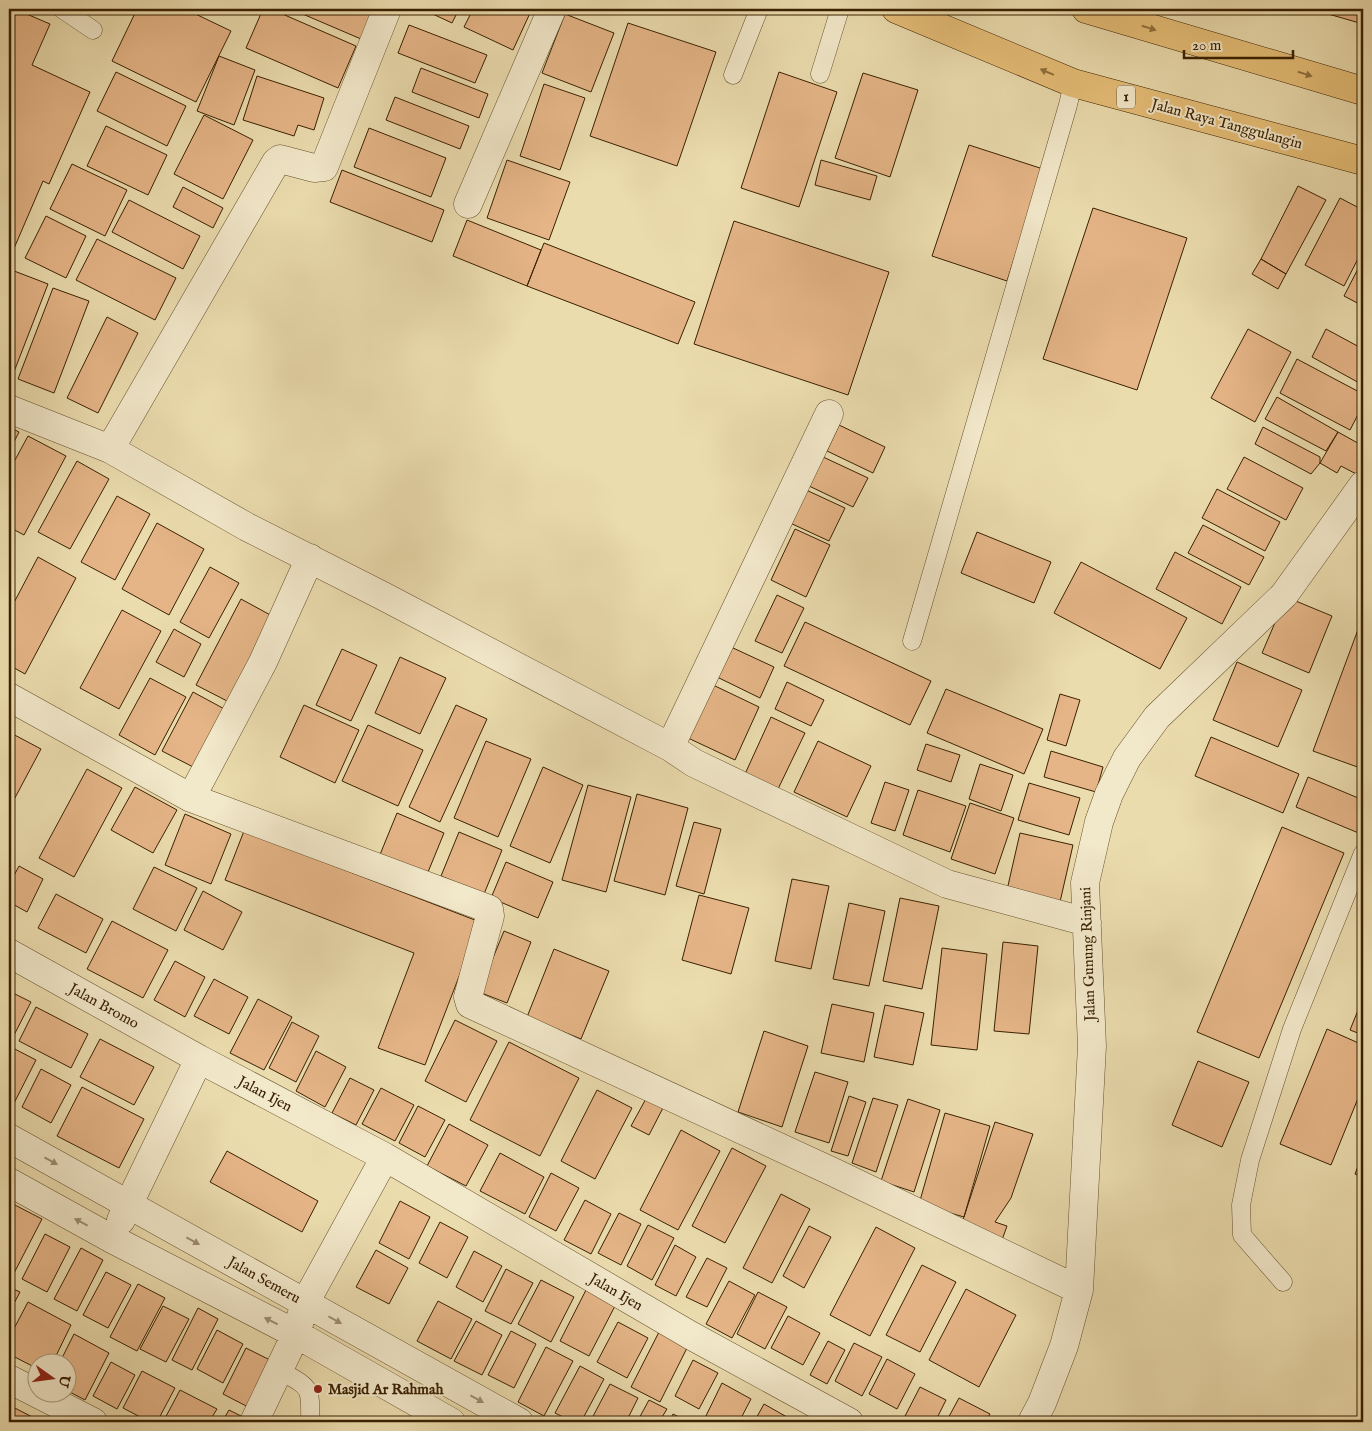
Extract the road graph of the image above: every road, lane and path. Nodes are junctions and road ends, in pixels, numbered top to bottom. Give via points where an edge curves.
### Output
1 (62, 9) edge
2 (387, 9) edge
3 (552, 9) edge
4 (760, 9) edge
5 (840, 9) edge
6 (896, 9) edge
7 (1086, 9) edge
8 (93, 30) dead end
9 (820, 74) dead end
10 (733, 75) dead end
11 (1073, 83) junction
12 (1363, 91) edge
13 (1363, 161) edge
14 (468, 204) dead end
15 (9, 409) edge
16 (829, 414) dead end
17 (110, 449) junction
18 (1363, 485) edge
19 (310, 558) junction
20 (912, 641) dead end
21 (9, 697) edge
22 (670, 747) junction
23 (191, 798) junction
24 (1363, 853) edge
25 (1087, 922) junction
26 (9, 953) edge
27 (198, 1059) junction
28 (9, 1138) edge
29 (385, 1157) junction
30 (9, 1182) edge
31 (129, 1205) junction
32 (112, 1239) junction
33 (1283, 1282) dead end
34 (1079, 1290) junction
35 (305, 1303) junction
36 (296, 1334) junction
37 (279, 1370) junction
38 (9, 1379) edge
39 (83, 1420) edge
40 (254, 1422) edge
41 (310, 1422) edge
42 (451, 1422) edge
43 (519, 1422) edge
44 (848, 1422) edge
45 (1032, 1422) edge

1 - 8 lane
2 - 17 street via 324,167 314,168 280,159 276,162
3 - 14 street
4 - 10 lane
5 - 9 lane
11 -> 6 highway, Jalan Raya Tanggulangin / 1
7 -> 12 highway
11 - 13 highway, Jalan Raya Tanggulangin / 1
11 - 20 lane
15 - 17 street
16 - 22 street
17 - 19 street via 247,527
18 - 25 street, Jalan Gunung Rinjani via 1284,595 1156,717 1127,758 1099,822 1085,883
19 - 22 street
19 - 23 street via 263,662
21 - 23 street
22 - 25 street via 694,763 946,884
23 - 34 street via 489,909 490,916 468,997 470,1004
24 - 33 lane via 1292,1030 1250,1160 1241,1205 1242,1235
25 - 34 street, Jalan Gunung Rinjani via 1092,1046
26 - 27 street, Jalan Bromo
27 - 29 street, Jalan Ijen
27 - 31 street
28 -> 31 street, Jalan Semeru
29 - 35 street
29 - 44 street, Jalan Ijen via 690,1335
32 -> 30 street
31 - 32 street
31 -> 35 street, Jalan Semeru
36 -> 32 street
34 - 45 street, Jalan Gunung Rinjani via 1064,1346
35 - 36 street
35 -> 43 street, Jalan Semeru
36 - 37 street
36 - 42 street
37 - 40 street
37 - 41 lane via 305,1385 310,1392
38 - 39 street

